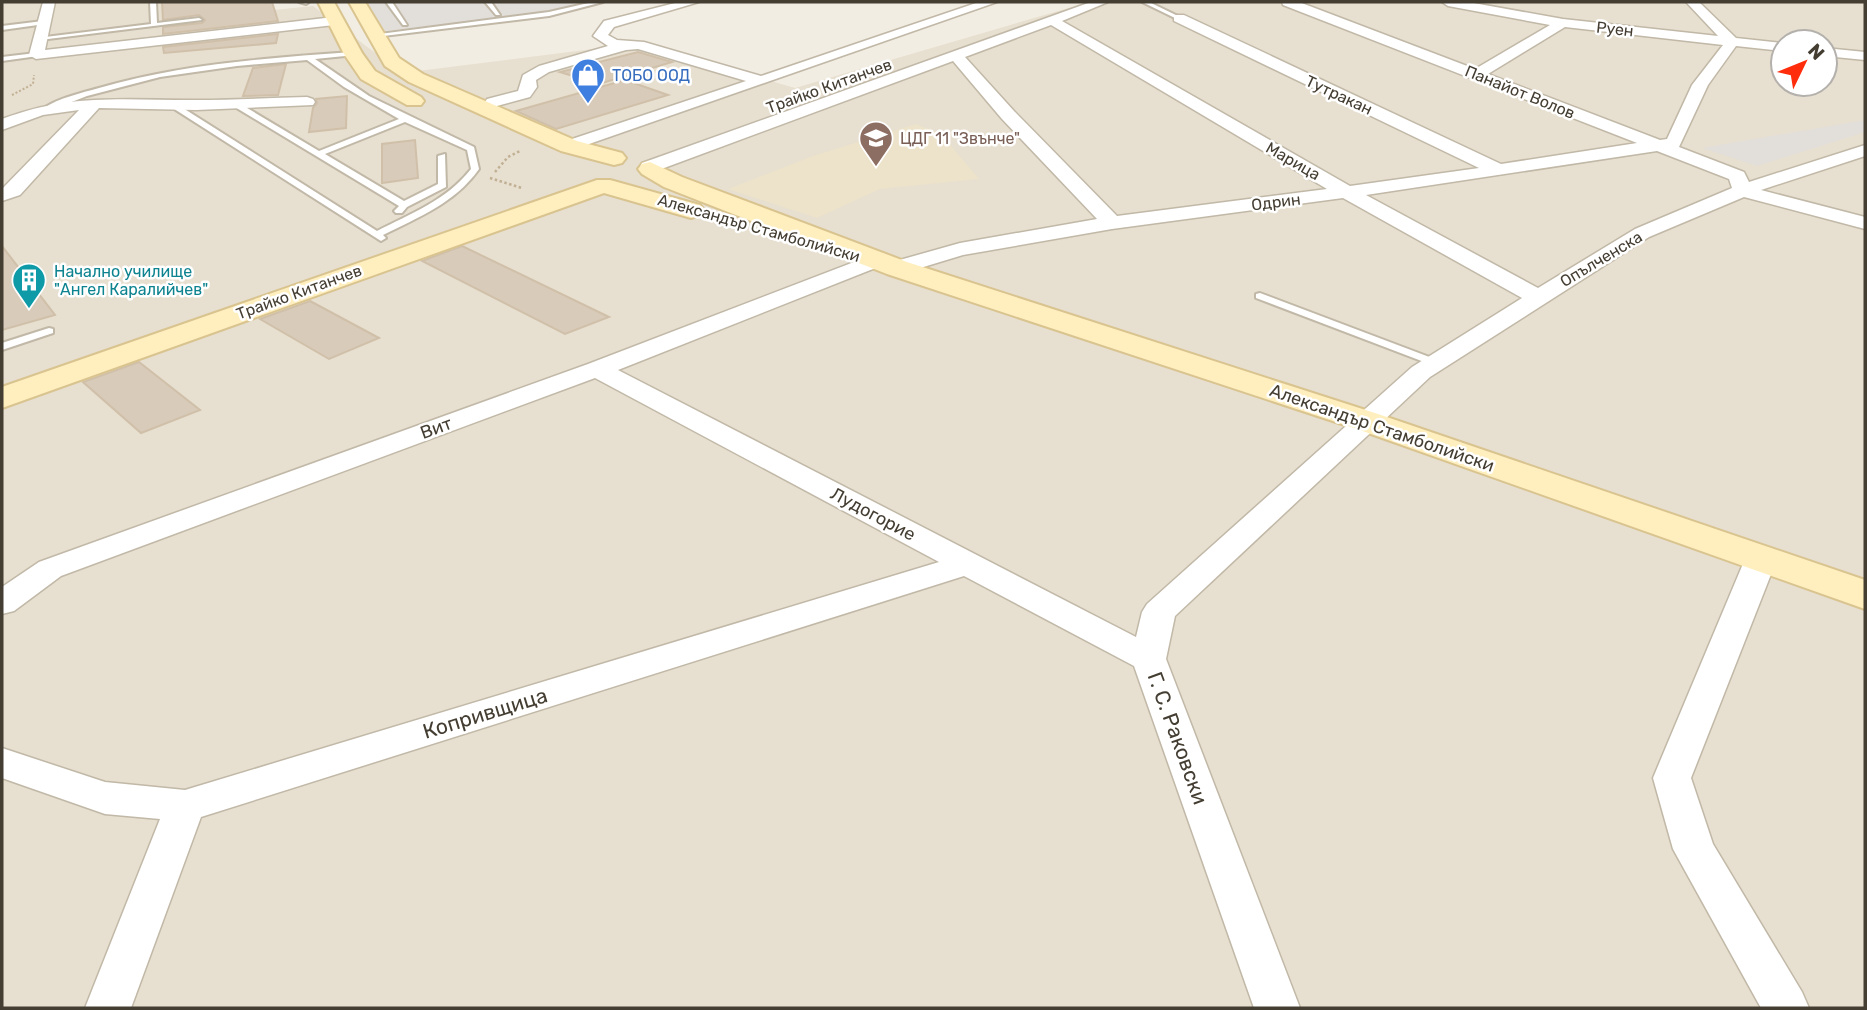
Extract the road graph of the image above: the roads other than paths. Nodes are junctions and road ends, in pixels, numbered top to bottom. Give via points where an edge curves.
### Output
1 (48, 2) edge
2 (153, 2) edge
3 (326, 2) edge
4 (357, 2) edge
5 (389, 2) edge
6 (488, 2) edge
7 (600, 2) edge
8 (693, 2) edge
9 (992, 2) edge
10 (1102, 2) edge
11 (1145, 2) edge
12 (1288, 2) edge
13 (1448, 2) edge
14 (1677, 3) edge
15 (1695, 4) edge
16 (498, 14) dead end
17 (1179, 18) joint
18 (199, 20) dead end
19 (334, 20) junction
20 (1051, 20) junction
21 (1563, 23) junction
22 (405, 24) dead end
23 (154, 25) junction
24 (2, 28) edge
25 (42, 31) junction
26 (375, 35) junction
27 (887, 36) junction
28 (1732, 41) junction
29 (913, 42) dead end
30 (1769, 45) edge
31 (625, 46) junction
32 (1839, 53) edge
33 (353, 54) junction
34 (955, 54) junction
35 (36, 55) junction
36 (1865, 56) edge
37 (309, 58) junction
38 (2, 60) edge
39 (1476, 75) junction
40 (759, 80) junction
41 (307, 102) dead end
42 (494, 102) dead end
43 (95, 103) junction
44 (233, 104) junction
45 (172, 106) junction
46 (48, 108) junction
47 (405, 120) junction
48 (2, 125) edge
49 (1657, 147) junction
50 (1865, 150) edge
51 (318, 154) junction
52 (442, 156) dead end
53 (571, 163) junction
54 (646, 163) junction
55 (1500, 171) junction
56 (604, 187) junction
57 (1743, 191) junction
58 (1348, 193) junction
59 (2, 195) edge
60 (404, 205) junction
61 (1112, 223) junction
62 (1865, 223) edge
63 (379, 237) junction
64 (886, 264) junction
65 (1260, 296) dead end
66 (1537, 297) junction
67 (49, 331) dead end
68 (2, 346) edge
69 (1436, 363) junction
70 (597, 369) junction
71 (2, 370) edge
72 (2, 398) edge
73 (1366, 421) junction
74 (1761, 559) junction
75 (967, 564) junction
76 (1865, 595) edge
77 (2, 604) edge
78 (1149, 659) junction
79 (2, 763) edge
80 (185, 806) junction
81 (108, 1008) edge
82 (1277, 1008) edge
83 (1786, 1008) edge

1 - 25 street
2 - 23 lane
3 - 19 main road, Александър Стамболийски
4 - 26 main road, Александър Стамболийски
5 - 22 lane
6 - 16 lane
7 - 26 lane via 549,14
8 - 31 street via 603,29 600,36
9 - 27 street
10 - 20 street, Трайко Китанчев
11 - 17 lane
12 - 39 street, Панайот Волов
13 - 21 street, Руен
14 - 15 street
15 - 28 street
17 - 55 street, Тутракан
18 - 23 lane
19 - 33 main road, Александър Стамболийски
19 - 35 street
20 - 34 street, Трайко Китанчев
20 - 58 street, Марица
21 - 28 street, Руен
21 - 39 street
23 - 25 lane
24 - 25 lane
25 - 35 street
26 - 53 main road, Александър Стамболийски via 392,62 416,78 484,110
27 - 29 street
27 - 40 street
28 - 30 street, Руен
28 - 49 street via 1700,85 1674,143
31 - 40 street via 639,45
31 - 42 street via 544,69 528,78 524,94
32 - 36 street
33 - 37 lane
33 - 53 main road, Александър Стамболийски via 368,75 416,102
34 - 54 street, Трайко Китанчев
34 - 54 street, Трайко Китанчев via 934,49 923,52
34 - 61 street
35 - 38 lane
37 - 46 lane via 177,73
37 - 47 lane
39 - 49 street, Панайот Волов
40 - 53 street
41 - 44 street
43 - 45 street
43 - 46 street
43 - 59 street via 13,191
44 - 45 street
44 - 51 lane
45 - 63 lane
46 - 48 street
47 - 51 lane
47 - 63 lane via 471,149 475,169 452,193
49 - 55 street, Одрин
49 - 57 street, Панайот Волов via 1737,176
50 - 57 street, Опълченска
51 - 60 lane
52 - 60 lane via 443,185
53 - 54 main road, Александър Стамболийски via 614,158
53 - 56 main road, Александър Стамболийски via 576,183
53 - 63 main road, Трайко Китанчев via 527,190
54 - 56 main road, Александър Стамболийски via 643,178
54 - 64 main road, Александър Стамболийски via 673,182
55 - 58 street, Одрин
56 - 64 main road, Александър Стамболийски
56 - 72 main road, Трайко Китанчев
57 - 62 street
57 - 66 street, Опълченска via 1642,233
58 - 61 street, Одрин
58 - 66 street, Марица
60 - 63 lane
61 - 64 street, Одрин
63 - 71 main road, Трайко Китанчев
64 - 70 street, Вит
64 - 73 main road, Александър Стамболийски
65 - 69 lane
66 - 69 street, Опълченска
67 - 68 lane
69 - 73 street, Опълченска
70 - 75 street, Лудогорие
70 - 77 street, Вит via 50,569
73 - 74 main road, Александър Стамболийски
73 - 78 street, Г. С. Раковски via 1159,612
74 - 76 main road, Александър Стамболийски
74 - 83 street via 1672,778 1694,849
75 - 78 street, Лудогорие
75 - 80 street, Копривщица
78 - 82 street, Г. С. Раковски
79 - 80 street, Копривщица via 105,798
80 - 81 street

